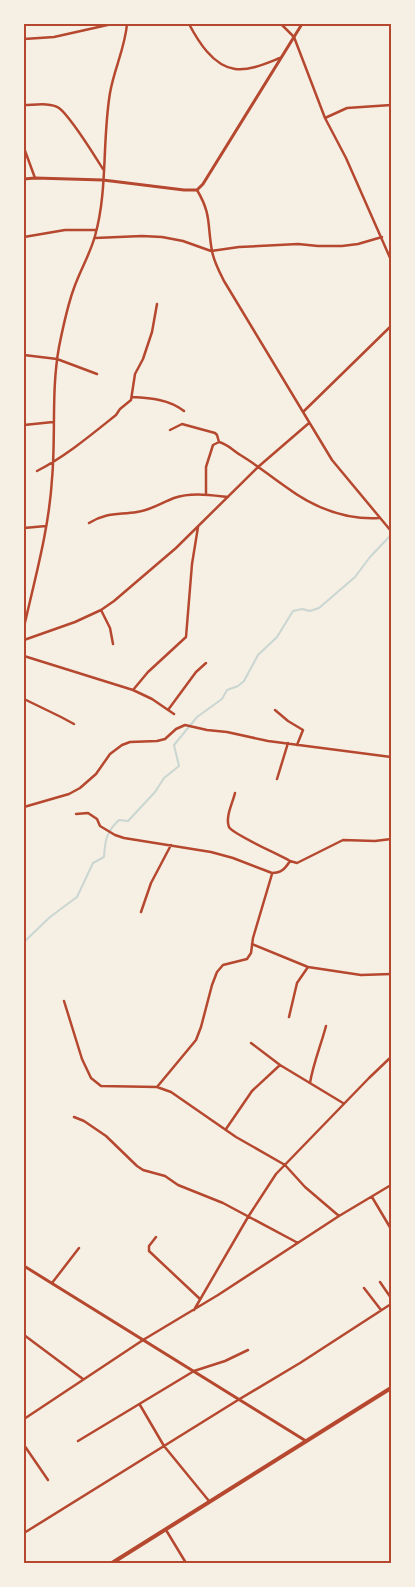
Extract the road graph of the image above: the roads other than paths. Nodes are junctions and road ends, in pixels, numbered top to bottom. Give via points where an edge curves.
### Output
1 (112, 24) edge
2 (127, 24) edge
3 (189, 24) edge
4 (281, 24) edge
5 (302, 24) edge
6 (294, 37) junction
7 (24, 39) edge
8 (282, 57) junction
9 (24, 105) edge
10 (391, 105) edge
11 (325, 118) junction
12 (24, 148) edge
13 (104, 169) junction
14 (35, 178) junction
15 (24, 179) edge
16 (103, 180) junction
17 (198, 190) junction
18 (97, 230) junction
19 (24, 237) edge
20 (382, 237) junction
21 (95, 238) junction
22 (212, 251) junction
23 (391, 260) edge
24 (157, 304) dead end
25 (391, 326) edge
26 (24, 355) edge
27 (57, 359) junction
28 (97, 374) dead end
29 (132, 397) junction
30 (184, 411) dead end
31 (303, 412) junction
32 (53, 422) junction
33 (310, 422) junction
34 (24, 425) edge
35 (170, 430) dead end
36 (219, 442) junction
37 (54, 462) junction
38 (258, 466) junction
39 (37, 471) dead end
40 (206, 495) junction
41 (228, 498) junction
42 (379, 518) junction
43 (89, 523) dead end
44 (46, 526) junction
45 (198, 526) junction
46 (24, 528) edge
47 (391, 531) edge
48 (101, 610) junction
49 (24, 627) edge
50 (24, 640) edge
51 (113, 644) dead end
52 (24, 656) edge
53 (206, 663) dead end
54 (133, 690) junction
55 (24, 699) edge
56 (168, 710) junction
57 (275, 710) dead end
58 (174, 714) dead end
59 (74, 724) dead end
60 (288, 743) junction
61 (297, 744) junction
62 (391, 757) edge
63 (277, 779) dead end
64 (235, 793) dead end
65 (24, 807) edge
66 (76, 814) dead end
67 (391, 839) edge
68 (171, 845) junction
69 (290, 861) junction
70 (272, 874) junction
71 (141, 912) dead end
72 (252, 944) junction
73 (308, 967) junction
74 (391, 974) edge
75 (64, 1001) dead end
76 (289, 1017) dead end
77 (326, 1026) dead end
78 (251, 1043) dead end
79 (391, 1058) edge
80 (280, 1064) junction
81 (310, 1083) junction
82 (157, 1087) junction
83 (343, 1104) junction
84 (74, 1117) dead end
85 (226, 1129) junction
86 (284, 1165) junction
87 (391, 1185) edge
88 (372, 1197) junction
89 (339, 1216) junction
90 (248, 1217) junction
91 (391, 1229) edge
92 (156, 1237) dead end
93 (298, 1243) junction
94 (79, 1248) dead end
95 (24, 1266) edge
96 (380, 1282) dead end
97 (52, 1283) junction
98 (364, 1288) dead end
99 (391, 1298) edge
100 (200, 1299) junction
101 (391, 1304) edge
102 (381, 1310) junction
103 (193, 1311) junction
104 (24, 1335) edge
105 (143, 1340) junction
106 (248, 1350) dead end
107 (194, 1371) junction
108 (83, 1379) junction
109 (391, 1388) edge
110 (238, 1400) junction
111 (140, 1405) junction
112 (24, 1419) edge
113 (78, 1441) dead end
114 (306, 1441) junction
115 (24, 1444) edge
116 (164, 1446) junction
117 (48, 1480) dead end
118 (209, 1502) junction
119 (166, 1530) junction
120 (24, 1533) edge
121 (112, 1563) edge
122 (186, 1563) edge

1 - 7 street via 54,37
2 - 13 street via 124,45 113,75
3 - 8 street via 208,54 235,69 264,65
4 - 6 street
5 - 6 street
6 - 8 street
6 - 11 street
8 - 17 street
9 - 13 street via 58,108
10 - 11 street via 347,108
11 - 20 street
12 - 14 street
13 - 16 street
14 - 15 street
14 - 16 street
16 - 17 street
16 - 18 street
17 - 22 street via 206,205
18 - 19 street via 65,230
18 - 21 street
20 - 22 street via 342,246 298,244
20 - 23 street
21 - 22 street via 162,238
21 - 27 street via 74,287
22 - 31 street via 224,281
24 - 29 street via 152,332 135,374
25 - 31 street
26 - 27 street
27 - 28 street
27 - 32 street
29 - 30 street via 168,402
29 - 37 street via 116,415
31 - 33 street
32 - 34 street
32 - 37 street
33 - 38 street
33 - 42 street via 332,460
35 - 36 street via 182,424 215,433
36 - 38 street via 226,443 234,452
36 - 40 street via 213,445 206,467
37 - 39 street
37 - 44 street
38 - 41 street
38 - 42 street via 285,487 328,511 346,516
40 - 41 street
40 - 43 street via 174,498 138,512 107,514
41 - 45 street
42 - 47 street
44 - 46 street
44 - 49 street
45 - 48 street
45 - 54 street via 186,637
48 - 50 street
48 - 51 street
52 - 54 street
53 - 56 street via 189,680
54 - 56 street
55 - 59 street
56 - 58 street
57 - 61 street via 303,730
60 - 61 street
60 - 63 street
60 - 65 street via 185,726 165,739 122,745 80,788
61 - 62 street
64 - 69 street via 228,826 231,831
66 - 68 street via 88,813 115,835
67 - 69 street via 343,840 297,863
68 - 70 street via 233,858
68 - 71 street via 151,883
69 - 70 street via 286,868
70 - 72 street
72 - 73 street
72 - 82 street via 252,953 247,959 223,965 217,972 196,1040
73 - 74 street via 361,975
73 - 76 street via 297,983
75 - 82 street via 91,1078 102,1086
77 - 81 street
78 - 80 street
79 - 83 street
80 - 81 street
80 - 85 street via 252,1091
81 - 83 street
82 - 85 street via 171,1092
83 - 86 street
84 - 90 street via 106,1136 136,1166 165,1176
85 - 86 street
86 - 89 street via 304,1187
86 - 90 street
87 - 88 street
88 - 89 street
88 - 91 street
89 - 93 street
90 - 93 street
90 - 100 street
92 - 100 street via 149,1251
93 - 103 street
94 - 97 street
95 - 97 street
96 - 99 street
97 - 105 street
98 - 102 street
100 - 103 street
101 - 102 street
102 - 110 street
103 - 105 street
104 - 108 street
105 - 107 street
105 - 108 street
106 - 107 street
107 - 110 street
107 - 111 street
108 - 112 street
109 - 114 main road
110 - 114 street
110 - 116 street
111 - 113 street
111 - 116 street
114 - 118 main road
115 - 117 street
116 - 118 street
116 - 120 street
118 - 119 main road
119 - 121 main road
119 - 122 street

